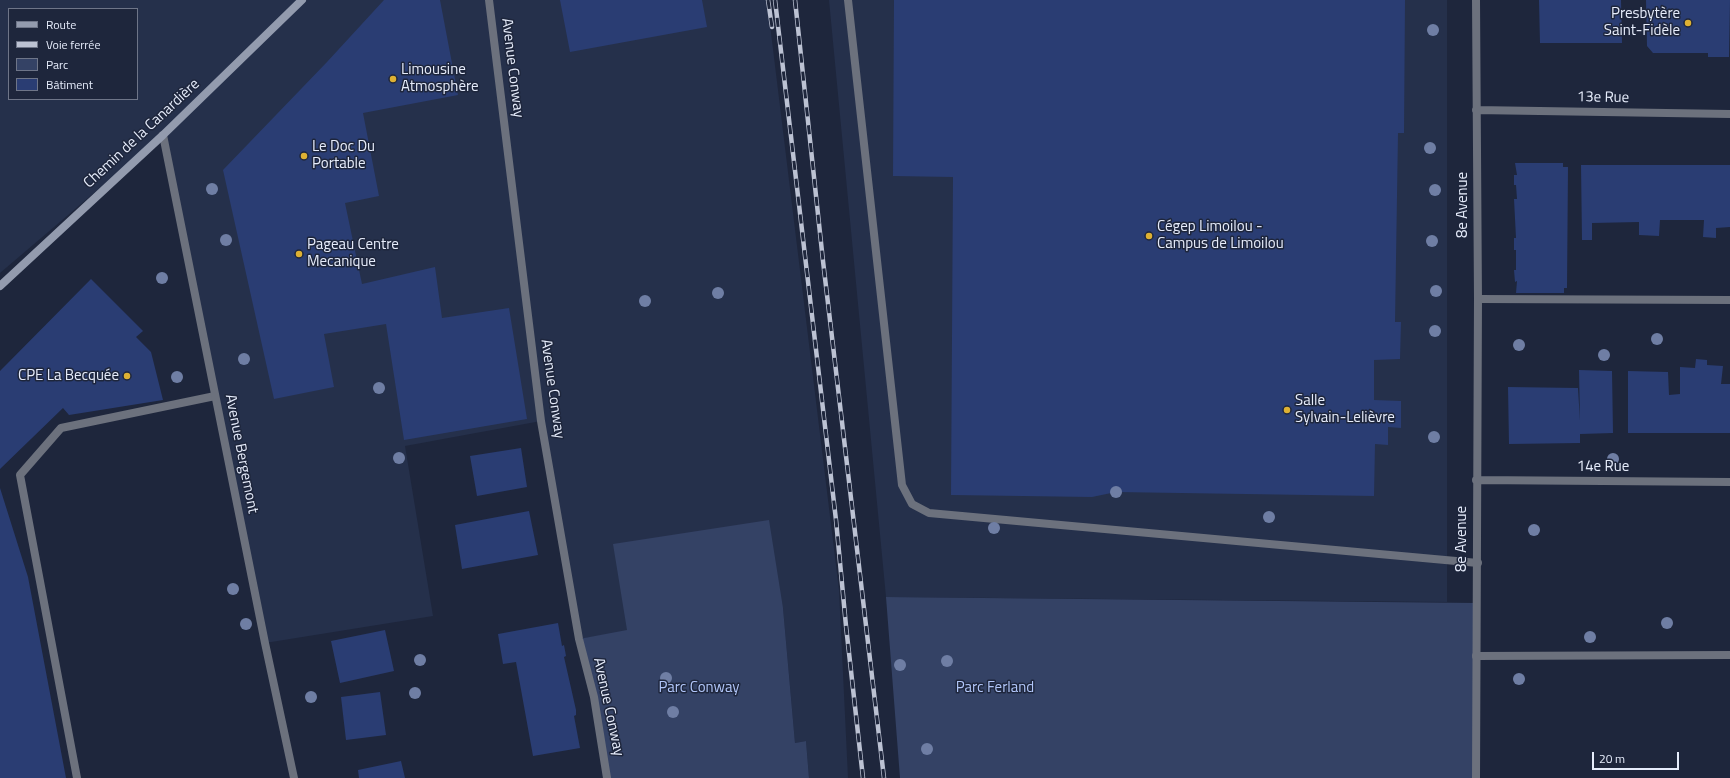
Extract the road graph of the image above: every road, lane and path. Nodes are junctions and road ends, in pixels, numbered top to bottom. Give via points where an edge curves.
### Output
1 (302, 0) edge
2 (489, 0) edge
3 (848, 0) edge
4 (1476, 0) edge
5 (1476, 110) junction
6 (1730, 114) edge
7 (163, 135) junction
8 (0, 286) edge
9 (1478, 299) junction
10 (1730, 300) edge
11 (215, 396) junction
12 (1476, 480) junction
13 (1730, 482) edge
14 (1478, 563) junction
15 (1730, 655) edge
16 (1476, 656) junction
17 (78, 778) edge
18 (294, 778) edge
19 (608, 778) edge
20 (1476, 778) edge

1 - 7 main road, Chemin de la Canardière
2 - 19 street, Avenue Conway via 541,421 578,639 594,697
3 - 14 street via 902,484 912,504 929,513
4 - 5 street, 8e Avenue
5 - 6 street, 13e Rue
5 - 9 street, 8e Avenue
7 - 8 main road, Chemin de la Canardière
7 - 11 street, Avenue Bergemont
9 - 10 street
9 - 12 street, 8e Avenue
11 - 17 street via 61,428 20,475
11 - 18 street, Avenue Bergemont
12 - 13 street, 14e Rue
12 - 14 street, 8e Avenue
14 - 16 street, 8e Avenue
15 - 16 street
16 - 20 street, 8e Avenue

